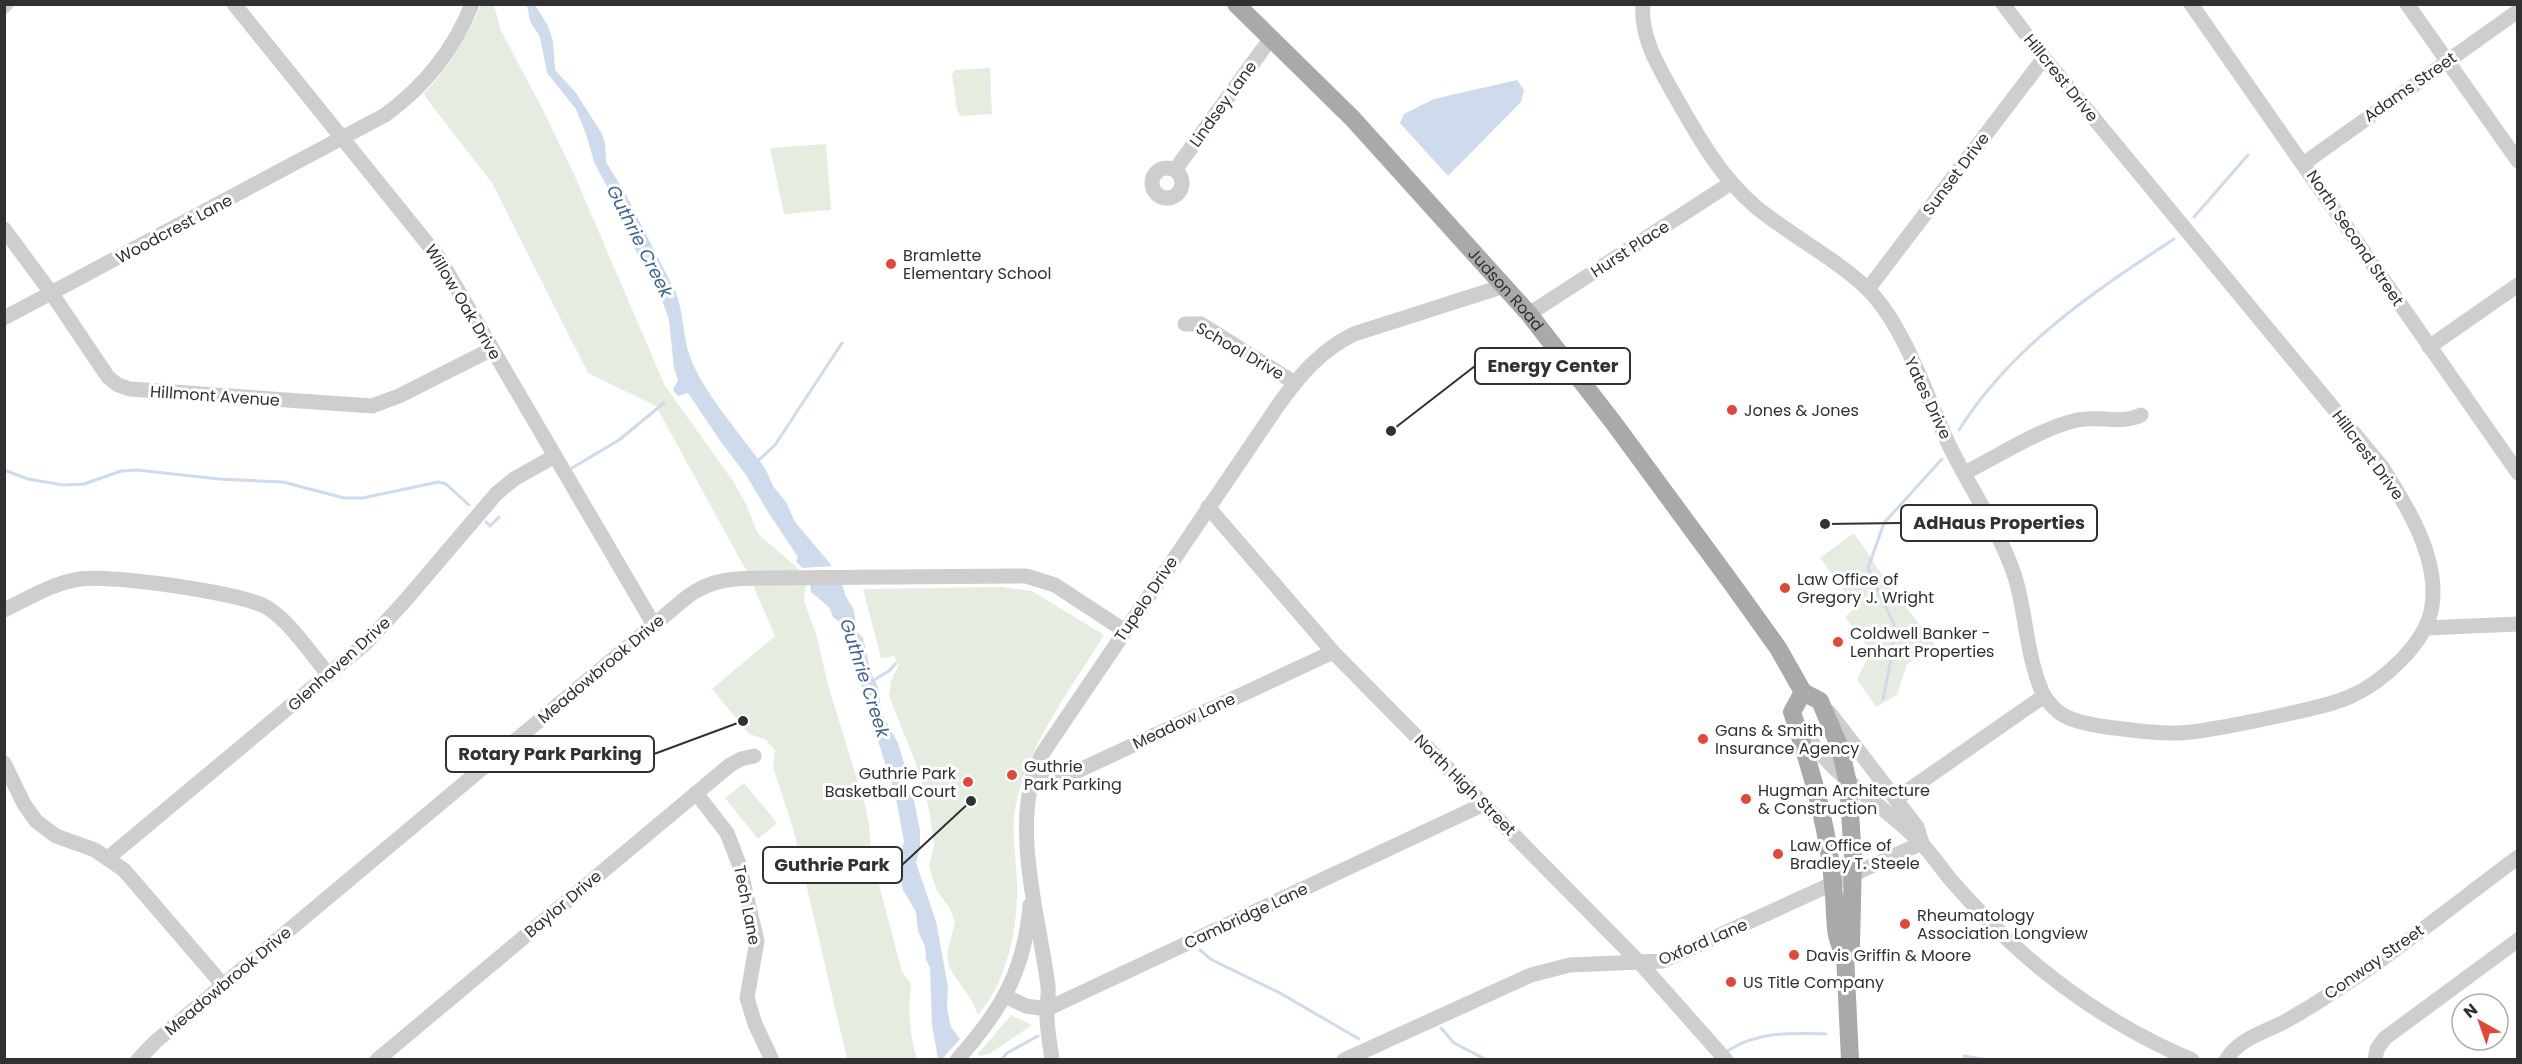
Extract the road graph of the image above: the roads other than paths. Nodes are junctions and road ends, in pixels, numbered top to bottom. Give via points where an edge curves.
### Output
1 (234, 4) edge
2 (472, 4) edge
3 (1236, 4) edge
4 (1643, 4) edge
5 (2003, 4) edge
6 (2191, 4) edge
7 (2407, 4) edge
8 (2517, 11) edge
9 (1271, 38) junction
10 (2044, 58) junction
11 (2447, 61) junction
12 (343, 139) junction
13 (2517, 161) edge
14 (2303, 164) junction
15 (1175, 170) dead end
16 (1731, 183) junction
17 (4, 229) edge
18 (2517, 285) edge
19 (1504, 286) junction
20 (1868, 290) junction
21 (52, 294) junction
22 (1529, 314) junction
23 (4, 318) edge
24 (1185, 324) dead end
25 (2429, 347) junction
26 (492, 349) junction
27 (1295, 383) junction
28 (2141, 415) dead end
29 (555, 456) junction
30 (1964, 473) junction
31 (2517, 473) edge
32 (1208, 507) junction
33 (4, 610) edge
34 (2517, 624) edge
35 (654, 625) junction
36 (2426, 628) junction
37 (1125, 631) junction
38 (1333, 652) junction
39 (329, 675) junction
40 (1803, 692) junction
41 (2044, 696) junction
42 (1820, 701) junction
43 (1792, 712) junction
44 (754, 756) dead end
45 (4, 763) edge
46 (1033, 774) junction
47 (1848, 783) junction
48 (696, 793) junction
49 (1896, 799) junction
50 (1484, 804) junction
51 (1922, 843) junction
52 (2517, 857) edge
53 (108, 858) junction
54 (1031, 875) junction
55 (1853, 876) junction
56 (1834, 883) junction
57 (2517, 940) edge
58 (1845, 954) junction
59 (1640, 963) junction
60 (223, 985) junction
61 (1005, 996) junction
62 (1047, 1009) junction
63 (138, 1059) edge
64 (377, 1059) edge
65 (772, 1059) edge
66 (957, 1059) edge
67 (1052, 1059) edge
68 (1344, 1059) edge
69 (1726, 1059) edge
70 (1850, 1059) edge
71 (2192, 1059) edge
72 (2226, 1059) edge
73 (2376, 1059) edge

1 - 12 street, Willow Oak Drive
2 - 12 street, Woodcrest Lane via 447,54 419,87 385,116
3 - 9 main road, Judson Road
4 - 16 street, Yates Drive via 1646,34 1659,68 1705,148
5 - 10 street, Hillcrest Drive
6 - 14 street, North Second Street
7 - 11 street
8 - 11 street, Adams Street
9 - 15 street, Lindsey Lane
9 - 19 main road, Judson Road via 1353,119
10 - 20 street, Sunset Drive
10 - 36 street, Hillcrest Drive via 2382,467 2424,548 2433,597
11 - 13 street
11 - 14 street, Adams Street
12 - 21 street, Woodcrest Lane
12 - 26 street, Willow Oak Drive via 439,258
14 - 25 street, North Second Street
16 - 20 street, Yates Drive via 1755,206
16 - 22 street, Hurst Place
17 - 21 street, Hillmont Avenue
18 - 25 street
19 - 22 main road, Judson Road
19 - 27 street, Tupelo Drive via 1354,334 1321,354
20 - 30 street, Yates Drive via 1896,329
21 - 23 street, Woodcrest Lane
21 - 26 street, Hillmont Avenue via 108,377 135,390 372,406
22 - 40 main road, Judson Road via 1736,590 1778,648
24 - 27 street, School Drive via 1200,324
25 - 31 street, North Second Street
26 - 29 street, Willow Oak Drive
27 - 32 street, Tupelo Drive
28 - 30 street via 2126,421 2090,418 2063,424
29 - 35 street, Willow Oak Drive
29 - 39 street, Glenhaven Drive via 496,494 389,620
30 - 41 street, Yates Drive via 2010,564 2020,595 2034,673
32 - 37 street, Tupelo Drive
32 - 38 street, North High Street
33 - 39 street via 58,585 85,578 235,596 258,602 274,613
34 - 36 street
35 - 37 street, Meadowbrook Drive via 698,589 729,579 1014,575 1055,585
35 - 60 street, Meadowbrook Drive
36 - 41 street, Hillcrest Drive via 2403,658 2350,696 2314,708 2213,729 2157,733 2099,726 2062,715
37 - 46 street, Tupelo Drive via 1041,754
38 - 46 street, Meadow Lane via 1069,775
38 - 50 street, North High Street
39 - 53 street, Glenhaven Drive
40 - 42 main road
40 - 43 main road
41 - 49 street
42 - 47 main road via 1840,748
42 - 49 street
43 - 47 street via 1818,752
43 - 56 main road via 1814,782
44 - 48 street, Baylor Drive via 736,761
45 - 53 street via 24,804 39,824 56,836
46 - 54 street, Tupelo Drive via 1026,808
47 - 51 street
47 - 55 main road
48 - 64 street, Baylor Drive
48 - 65 street, Tech Lane via 727,833 739,864 757,941 748,984 749,1008
49 - 51 street via 1917,827
50 - 59 street, North High Street
50 - 62 street, Cambridge Lane
51 - 55 street, Oxford Lane
51 - 71 street via 1979,911 2030,959 2103,1012
52 - 72 street, Conway Street via 2363,974 2250,1038
53 - 60 street via 138,884
54 - 61 street via 1022,956
54 - 62 street, Tupelo Drive via 1048,989
55 - 56 street, Oxford Lane
55 - 58 main road via 1851,945
56 - 58 main road via 1838,944
56 - 59 street, Oxford Lane via 1664,961
57 - 73 street via 2385,1038 2377,1049
58 - 70 main road
59 - 68 street, Oxford Lane via 1570,965 1519,978
59 - 69 street, North High Street
60 - 63 street, Meadowbrook Drive
61 - 62 street via 1026,1006
61 - 66 street
62 - 67 street, Tupelo Drive

